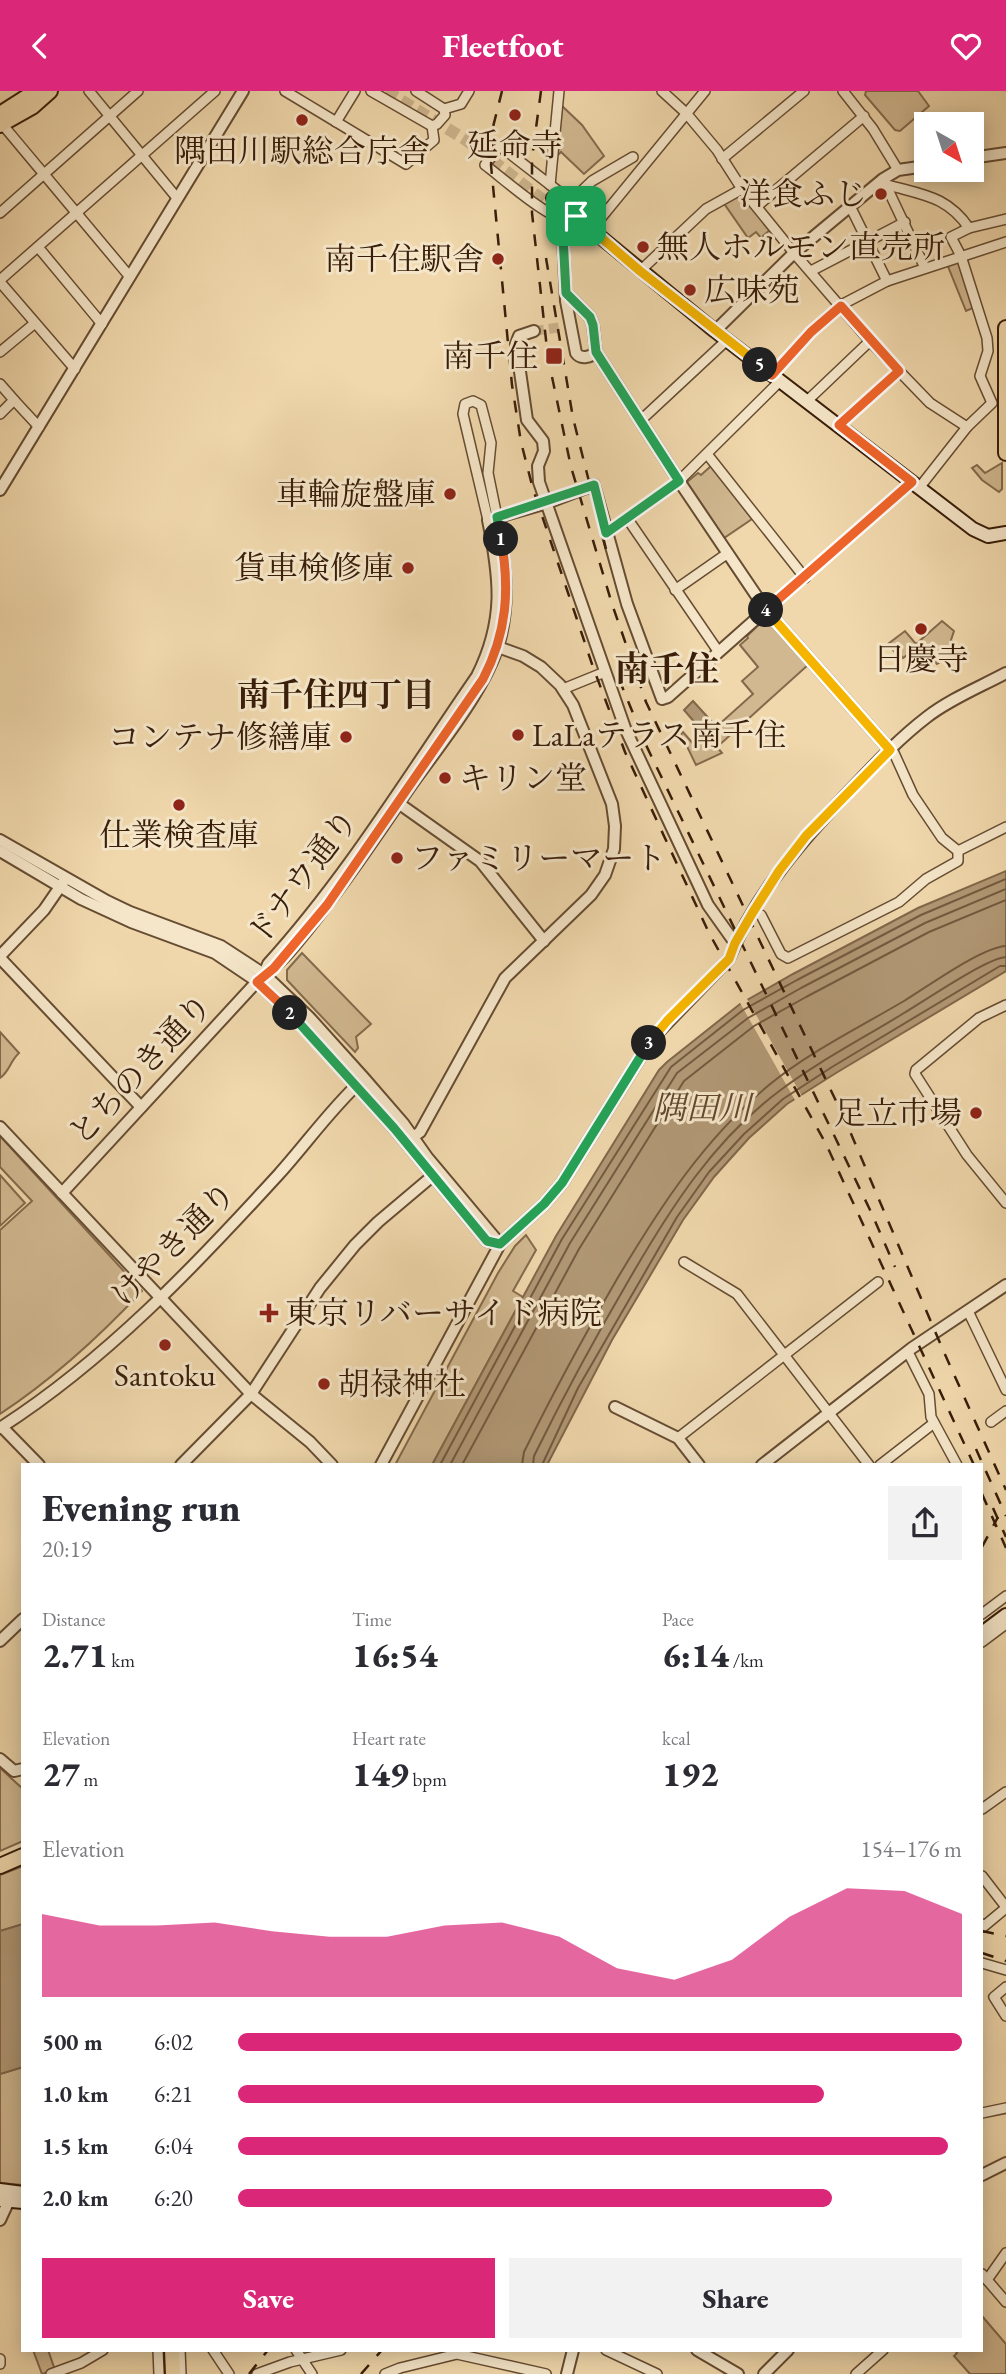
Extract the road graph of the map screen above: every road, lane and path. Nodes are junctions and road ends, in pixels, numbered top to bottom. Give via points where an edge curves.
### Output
1 (36, 91) edge
2 (50, 91) edge
3 (89, 91) edge
4 (138, 91) edge
5 (215, 91) edge
6 (243, 91) edge
7 (285, 91) edge
8 (355, 91) edge
9 (371, 91) edge
10 (416, 91) edge
11 (469, 91) edge
12 (559, 91) edge
13 (662, 91) edge
14 (705, 91) edge
15 (804, 91) edge
16 (843, 91) edge
17 (444, 109) junction
18 (686, 113) junction
19 (1, 116) edge
20 (110, 116) junction
21 (863, 116) junction
22 (336, 122) junction
23 (432, 126) junction
24 (1006, 153) edge
25 (142, 155) junction
26 (984, 156) edge
27 (633, 157) dead end
28 (722, 159) junction
29 (914, 168) edge
30 (898, 170) junction
31 (44, 174) junction
32 (886, 182) junction
33 (742, 189) junction
34 (552, 197) junction
35 (177, 198) junction
36 (571, 201) junction
37 (757, 206) junction
38 (850, 206) junction
39 (0, 213) edge
40 (76, 213) junction
41 (574, 219) junction
42 (1006, 219) edge
43 (905, 222) junction
44 (969, 228) junction
45 (593, 229) junction
46 (868, 240) junction
47 (1006, 242) edge
48 (38, 247) junction
49 (794, 253) junction
50 (961, 256) junction
51 (637, 268) junction
52 (925, 268) junction
53 (811, 271) junction
54 (130, 277) junction
55 (0, 281) edge
56 (887, 281) junction
57 (566, 293) junction
58 (841, 306) junction
59 (35, 323) junction
60 (102, 324) junction
61 (1006, 328) edge
62 (534, 331) dead end
63 (715, 331) junction
64 (727, 340) junction
65 (870, 341) junction
66 (0, 352) edge
67 (596, 352) junction
68 (75, 369) junction
69 (899, 371) junction
70 (776, 378) junction
71 (0, 384) edge
72 (14, 400) junction
73 (807, 401) junction
74 (0, 414) edge
75 (640, 421) junction
76 (839, 425) junction
77 (39, 426) junction
78 (967, 428) junction
79 (472, 446) junction
80 (492, 447) junction
81 (1006, 453) edge
82 (707, 454) junction
83 (679, 481) junction
84 (1, 484) edge
85 (916, 485) junction
86 (547, 503) junction
87 (627, 518) junction
88 (493, 519) junction
89 (606, 533) junction
90 (1006, 533) edge
91 (727, 553) junction
92 (805, 578) junction
93 (676, 590) junction
94 (766, 610) junction
95 (498, 646) junction
96 (718, 651) junction
97 (605, 672) junction
98 (1006, 673) edge
99 (563, 689) junction
100 (890, 750) junction
101 (395, 801) junction
102 (1006, 827) edge
103 (0, 840) edge
104 (0, 851) edge
105 (958, 851) junction
106 (63, 883) junction
107 (753, 912) junction
108 (544, 941) junction
109 (735, 943) junction
110 (0, 957) edge
111 (261, 978) junction
112 (1006, 1005) edge
113 (360, 1081) junction
114 (141, 1107) junction
115 (0, 1127) edge
116 (413, 1136) junction
117 (435, 1173) junction
118 (62, 1193) junction
119 (1006, 1203) edge
120 (500, 1244) junction
121 (684, 1262) dead end
122 (878, 1282) dead end
123 (1006, 1285) edge
124 (159, 1297) junction
125 (968, 1311) junction
126 (785, 1355) junction
127 (910, 1356) dead end
128 (1006, 1389) edge
129 (251, 1394) junction
130 (615, 1407) dead end
131 (1006, 1411) edge
132 (829, 1413) junction
133 (991, 1422) dead end
134 (934, 1423) junction
135 (1, 1427) edge
136 (678, 1438) junction
137 (37, 1463) edge
138 (183, 1463) edge
139 (330, 1463) edge
140 (382, 1463) edge
141 (697, 1463) edge
142 (765, 1463) edge
143 (867, 1463) edge
144 (883, 1463) edge
145 (956, 1463) edge
146 (1006, 1596) edge
147 (1006, 1605) edge
148 (983, 1613) edge
149 (1006, 1615) edge
150 (21, 1621) edge
151 (983, 1622) edge
152 (1006, 1624) edge
153 (983, 1632) edge
154 (2, 1636) edge
155 (983, 1641) edge
156 (0, 1759) edge
157 (21, 1769) edge
158 (1006, 1792) edge
159 (983, 1808) edge
160 (21, 1850) edge
161 (21, 1857) edge
162 (0, 1859) edge
163 (0, 1866) edge
164 (983, 1877) edge
165 (1006, 1907) edge
166 (983, 1926) edge
167 (983, 1963) edge
168 (1006, 1970) edge
169 (1006, 1987) edge
170 (1006, 2016) edge
171 (1006, 2108) edge
172 (983, 2113) edge
173 (1006, 2163) edge
174 (983, 2174) edge
175 (11, 2196) edge
176 (0, 2220) edge
177 (1006, 2253) edge
178 (984, 2277) edge
179 (1006, 2302) edge
180 (100, 2352) edge
181 (158, 2352) edge
182 (164, 2352) edge
183 (172, 2352) edge
184 (180, 2352) edge
185 (214, 2352) edge
186 (297, 2352) edge
187 (333, 2352) edge
188 (572, 2352) edge
189 (611, 2352) edge
190 (700, 2352) edge
191 (786, 2352) edge
192 (881, 2352) edge
193 (300, 2360) junction
194 (51, 2374) edge
195 (159, 2374) edge
196 (165, 2374) edge
197 (173, 2374) edge
198 (181, 2374) edge
199 (229, 2374) edge
200 (257, 2374) edge
201 (312, 2374) edge
202 (385, 2374) edge
203 (546, 2374) edge
204 (567, 2374) edge
205 (657, 2374) edge
206 (737, 2374) edge
207 (764, 2374) edge
208 (856, 2374) edge

1 - 19 main road
2 - 19 main road via 32,107
3 - 20 street
4 - 20 street
5 - 25 street
6 - 35 street
7 - 22 street
8 - 22 street
9 - 23 street
10 - 17 street
11 - 17 street via 461,104
12 - 34 street
13 - 18 street
14 - 18 street
15 - 28 street
16 - 21 street
17 - 23 street
18 - 28 street
18 - 45 street
19 - 31 street
20 - 25 street
20 - 31 street
21 - 30 street
21 - 37 street
22 - 23 street via 406,164 434,140
24 - 26 street
25 - 35 street
25 - 40 street
27 - 36 street via 592,181
28 - 33 street
29 - 30 street
30 - 32 street
31 - 39 street
31 - 40 street
32 - 38 street
32 - 43 street
32 - 44 street via 950,205
33 - 37 street
33 - 51 street via 706,209
34 - 36 street
34 - 41 main road
34 - 41 street via 499,146 485,165 563,222
35 - 54 street
36 - 41 street via 579,212
37 - 49 street
38 - 46 street
38 - 49 street
40 - 48 street
40 - 54 street
41 - 45 main road
41 - 51 main road
41 - 57 street via 563,236
42 - 44 street
43 - 46 street
43 - 52 street
44 - 50 street via 951,237
45 - 51 main road
46 - 53 street
46 - 56 street
47 - 50 street
48 - 55 street
48 - 60 street
49 - 53 street
49 - 63 street
50 - 52 street
50 - 78 street via 987,338 980,376 992,403
51 - 63 main road
52 - 56 street
53 - 58 street
54 - 60 street
55 - 59 street
56 - 58 street
57 - 67 street via 592,321
57 - 67 street via 566,327 578,355
58 - 65 street
58 - 70 street via 811,332
59 - 66 street
59 - 68 street
60 - 68 street
61 - 81 main road
62 - 86 street via 521,335 516,344 527,420 543,441 538,477
63 - 64 main road
64 - 70 main road
64 - 75 street
65 - 69 street
65 - 73 street
67 - 75 street
68 - 77 street
69 - 76 street
69 - 78 street via 930,403
70 - 73 main road
70 - 82 street
71 - 72 street
72 - 74 street
72 - 77 street
73 - 76 main road
75 - 83 street
76 - 85 main road
77 - 84 street
78 - 85 street
79 - 80 street via 480,451
79 - 80 street via 463,410 473,401 483,409
79 - 88 street
80 - 88 street via 488,473
82 - 83 street
82 - 92 street
83 - 87 street
83 - 91 street
85 - 90 main road via 978,532
85 - 92 street
86 - 88 street
86 - 89 street via 594,485
86 - 97 street
87 - 89 street
87 - 93 street
88 - 95 street, ドナウ通り via 507,582
88 - 101 street, ドナウ通り via 499,590 491,644 477,676
89 - 96 street via 662,699
91 - 93 street
91 - 94 street
92 - 94 street
93 - 96 street
94 - 96 street
94 - 100 street
95 - 99 street via 541,667
95 - 101 street, ドナウ通り via 475,693
97 - 99 street
97 - 109 street via 625,728 702,893
98 - 100 street via 928,716
99 - 108 street via 609,795 615,837 598,886
100 - 105 street via 935,828
100 - 107 street via 806,836
101 - 108 street via 480,861
101 - 111 street, ドナウ通り
102 - 105 street
103 - 106 street
104 - 106 street
105 - 107 street via 958,861 899,902 788,957 781,954 761,915
106 - 110 street
106 - 111 street via 222,946
107 - 109 street
108 - 116 street via 505,978
109 - 120 street via 729,959 651,1040 562,1183
110 - 114 street
111 - 113 street via 309,1017
111 - 114 street, とちのき通り
112 - 119 street via 979,1018 915,1073 967,1155
113 - 116 street
113 - 117 street
113 - 124 street, けやき通り via 224,1233
114 - 118 street, とちのき通り
115 - 118 street
116 - 117 street
117 - 120 street via 487,1241
117 - 129 street via 355,1245 320,1288
118 - 124 street
120 - 140 street
121 - 126 street via 737,1294
122 - 126 street
123 - 125 street
124 - 129 street
124 - 135 street, けやき通り via 75,1374
125 - 128 street
125 - 132 street
126 - 132 street
126 - 136 street
127 - 134 street via 929,1394
129 - 138 street
129 - 139 street
130 - 136 street
131 - 133 street
132 - 142 street
132 - 143 street
134 - 144 street
134 - 145 street
135 - 137 street
136 - 141 street
146 - 148 street
147 - 151 main road
149 - 153 main road
150 - 154 street
152 - 155 street
156 - 157 street via 14,1771
158 - 159 street
160 - 162 main road
161 - 163 main road
164 - 165 street
165 - 166 street
167 - 168 street
169 - 170 street via 994,1997
171 - 172 street
173 - 174 street
175 - 176 street
177 - 178 street
178 - 179 street
180 - 194 street
181 - 195 street
182 - 196 main road
183 - 197 main road
184 - 198 street
185 - 199 street
186 - 193 street
187 - 193 street
188 - 204 street
189 - 205 street
190 - 206 street
191 - 207 street
192 - 208 street
193 - 200 street
193 - 201 street
202 - 203 street via 457,2354

